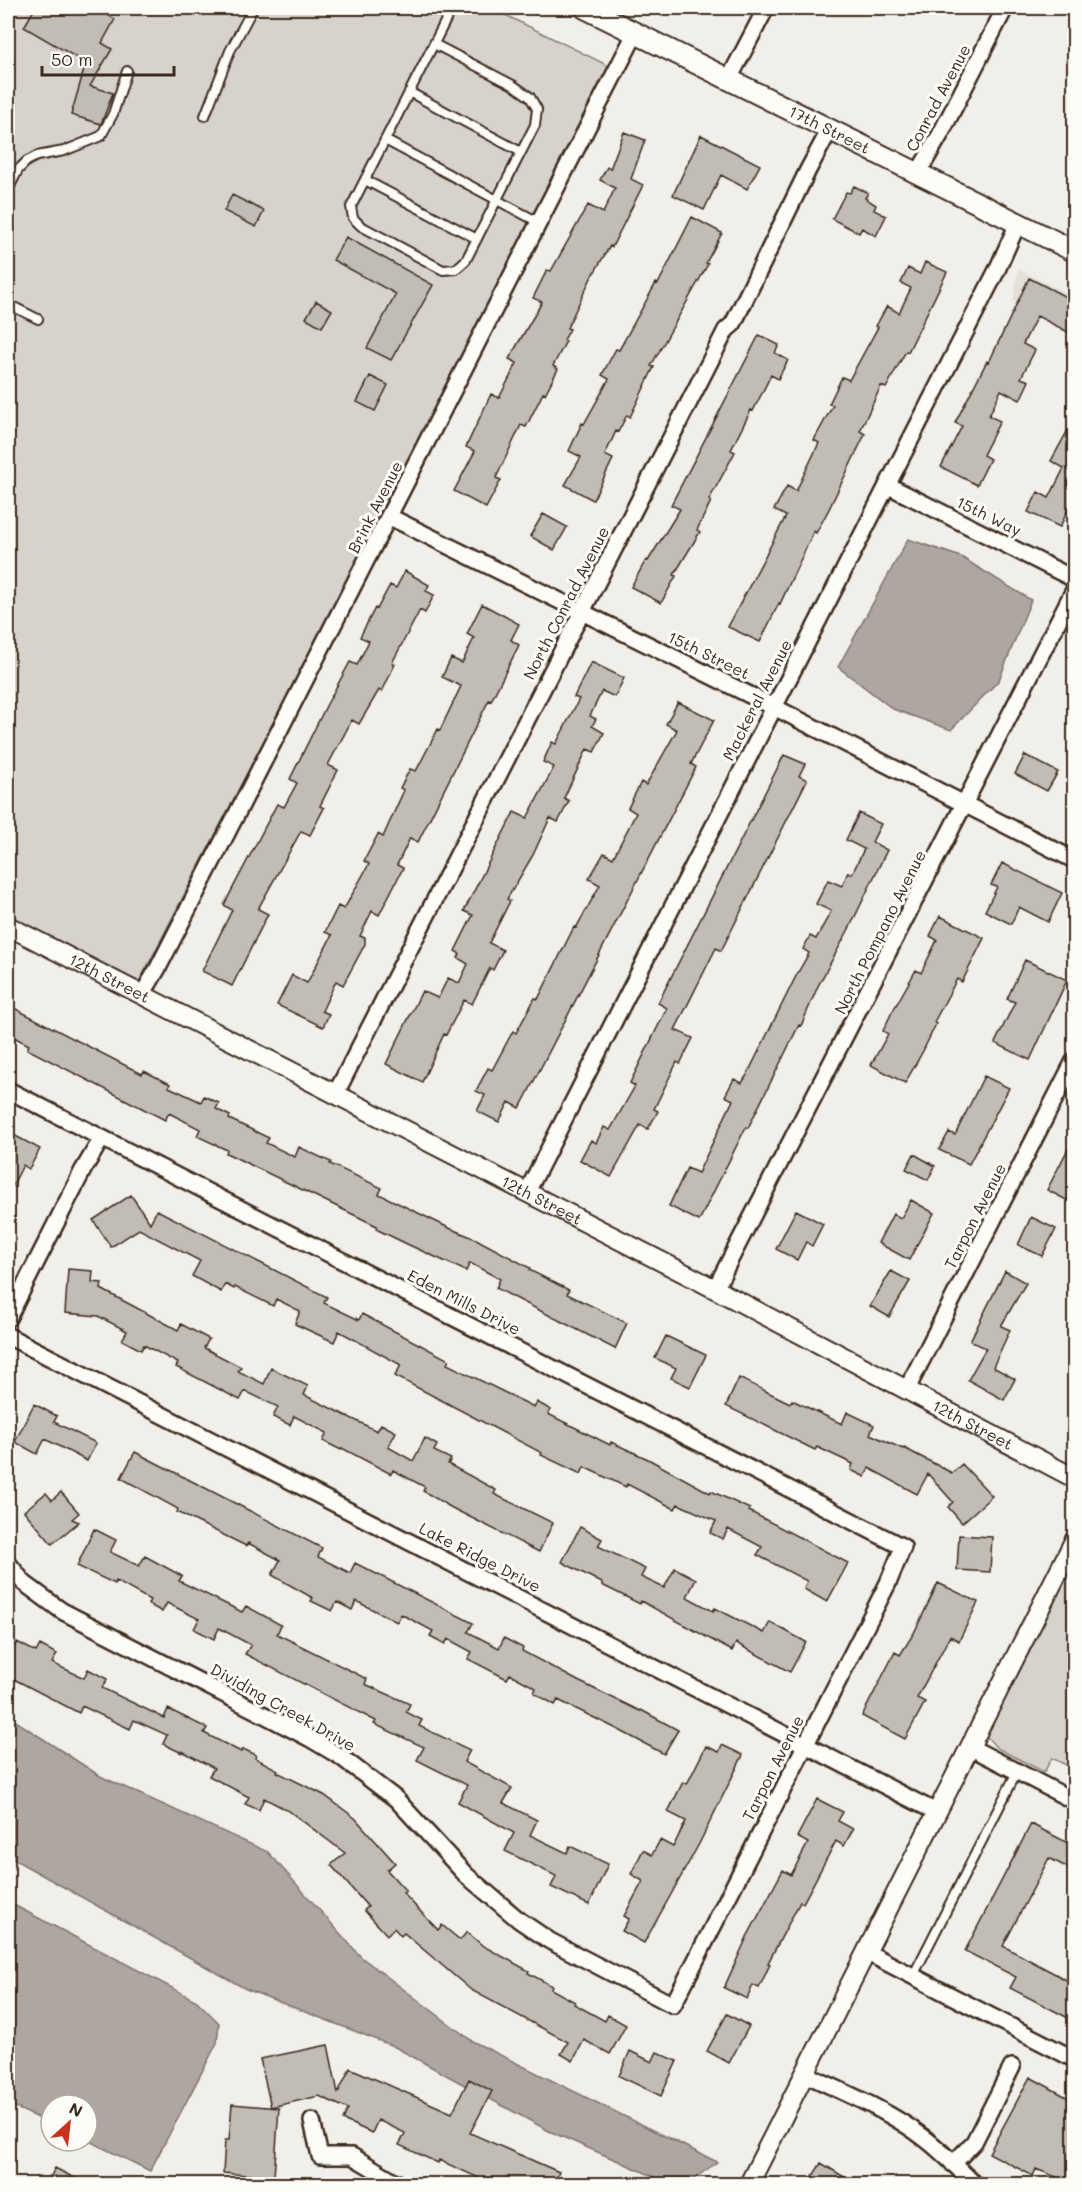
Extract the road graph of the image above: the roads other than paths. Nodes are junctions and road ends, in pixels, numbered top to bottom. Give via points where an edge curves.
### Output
1 (253, 8) edge
2 (452, 8) edge
3 (585, 8) edge
4 (766, 8) edge
5 (1005, 8) edge
6 (636, 32) junction
7 (434, 44) junction
8 (127, 70) dead end
9 (729, 79) junction
10 (409, 92) junction
11 (205, 116) dead end
12 (830, 129) junction
13 (385, 140) junction
14 (521, 152) junction
15 (918, 173) junction
16 (365, 180) junction
17 (8, 190) edge
18 (497, 200) junction
19 (540, 223) junction
20 (1018, 224) junction
21 (477, 239) junction
22 (1074, 251) edge
23 (8, 304) edge
24 (38, 319) dead end
25 (887, 485) junction
26 (390, 517) junction
27 (1074, 579) edge
28 (1074, 590) edge
29 (582, 612) junction
30 (774, 707) junction
31 (964, 805) junction
32 (1074, 860) edge
33 (8, 926) edge
34 (142, 995) junction
35 (1074, 1060) edge
36 (8, 1090) edge
37 (335, 1095) junction
38 (102, 1138) junction
39 (527, 1192) junction
40 (715, 1289) junction
41 (8, 1318) edge
42 (8, 1336) edge
43 (907, 1389) junction
44 (1074, 1478) edge
45 (1074, 1541) edge
46 (903, 1547) joint
47 (8, 1563) edge
48 (806, 1744) junction
49 (970, 1747) junction
50 (1017, 1772) junction
51 (1074, 1801) edge
52 (936, 1812) junction
53 (866, 1952) junction
54 (913, 1976) junction
55 (673, 2005) joint
56 (1074, 2059) edge
57 (1012, 2067) dead end
58 (805, 2074) junction
59 (312, 2121) dead end
60 (953, 2164) junction
61 (399, 2184) edge
62 (749, 2184) edge
63 (974, 2184) edge

1 - 11 lane via 230,51
2 - 7 lane
3 - 6 main road, 17th Street
4 - 9 street
5 - 15 street, Conrad Avenue
6 - 9 main road, 17th Street
6 - 19 street, Brink Avenue
7 - 10 lane
7 - 14 lane via 530,97 537,109 535,125
8 - 17 lane via 113,114 101,136 27,161
9 - 12 main road, 17th Street
10 - 13 lane
10 - 14 lane
12 - 15 main road, 17th Street
12 - 29 street, North Conrad Avenue
13 - 16 lane
13 - 18 lane
14 - 18 lane
15 - 20 main road, 17th Street
16 - 21 lane
16 - 21 lane via 351,207 353,218 443,270 456,269 466,260
18 - 19 lane
18 - 21 lane
19 - 26 street, Brink Avenue
20 - 22 main road, 17th Street
20 - 25 street, Mackeral Avenue
23 - 24 lane
25 - 27 street, 15th Way
25 - 30 street, Mackeral Avenue
26 - 29 street, 15th Street
26 - 34 street, Brink Avenue
28 - 31 street, North Pompano Avenue
29 - 30 street, 15th Street
29 - 37 street, North Conrad Avenue
30 - 31 street, 15th Street
30 - 39 street, Mackeral Avenue
31 - 32 street, 15th Street
31 - 40 street, North Pompano Avenue
33 - 34 street, 12th Street
34 - 37 street, 12th Street
35 - 43 street, Tarpon Avenue
36 - 38 street, Eden Mills Drive
37 - 39 street, 12th Street
38 - 41 street
38 - 46 street, Eden Mills Drive
39 - 40 street, 12th Street
40 - 43 street, 12th Street
42 - 48 street, Lake Ridge Drive
43 - 44 street, 12th Street
45 - 49 street
46 - 48 street, Tarpon Avenue
47 - 55 street, Dividing Creek Drive via 24,1583 62,1611 341,1757 396,1799 466,1875 519,1920 550,1941
48 - 52 street, Lake Ridge Drive
48 - 55 street, Tarpon Avenue
49 - 50 street
49 - 52 street
50 - 51 street
50 - 54 lane
52 - 53 street
53 - 54 street
53 - 58 street
54 - 56 street
57 - 60 street via 974,2142
58 - 60 street via 899,2121
58 - 62 street
59 - 61 street via 320,2156 352,2156
60 - 63 street

